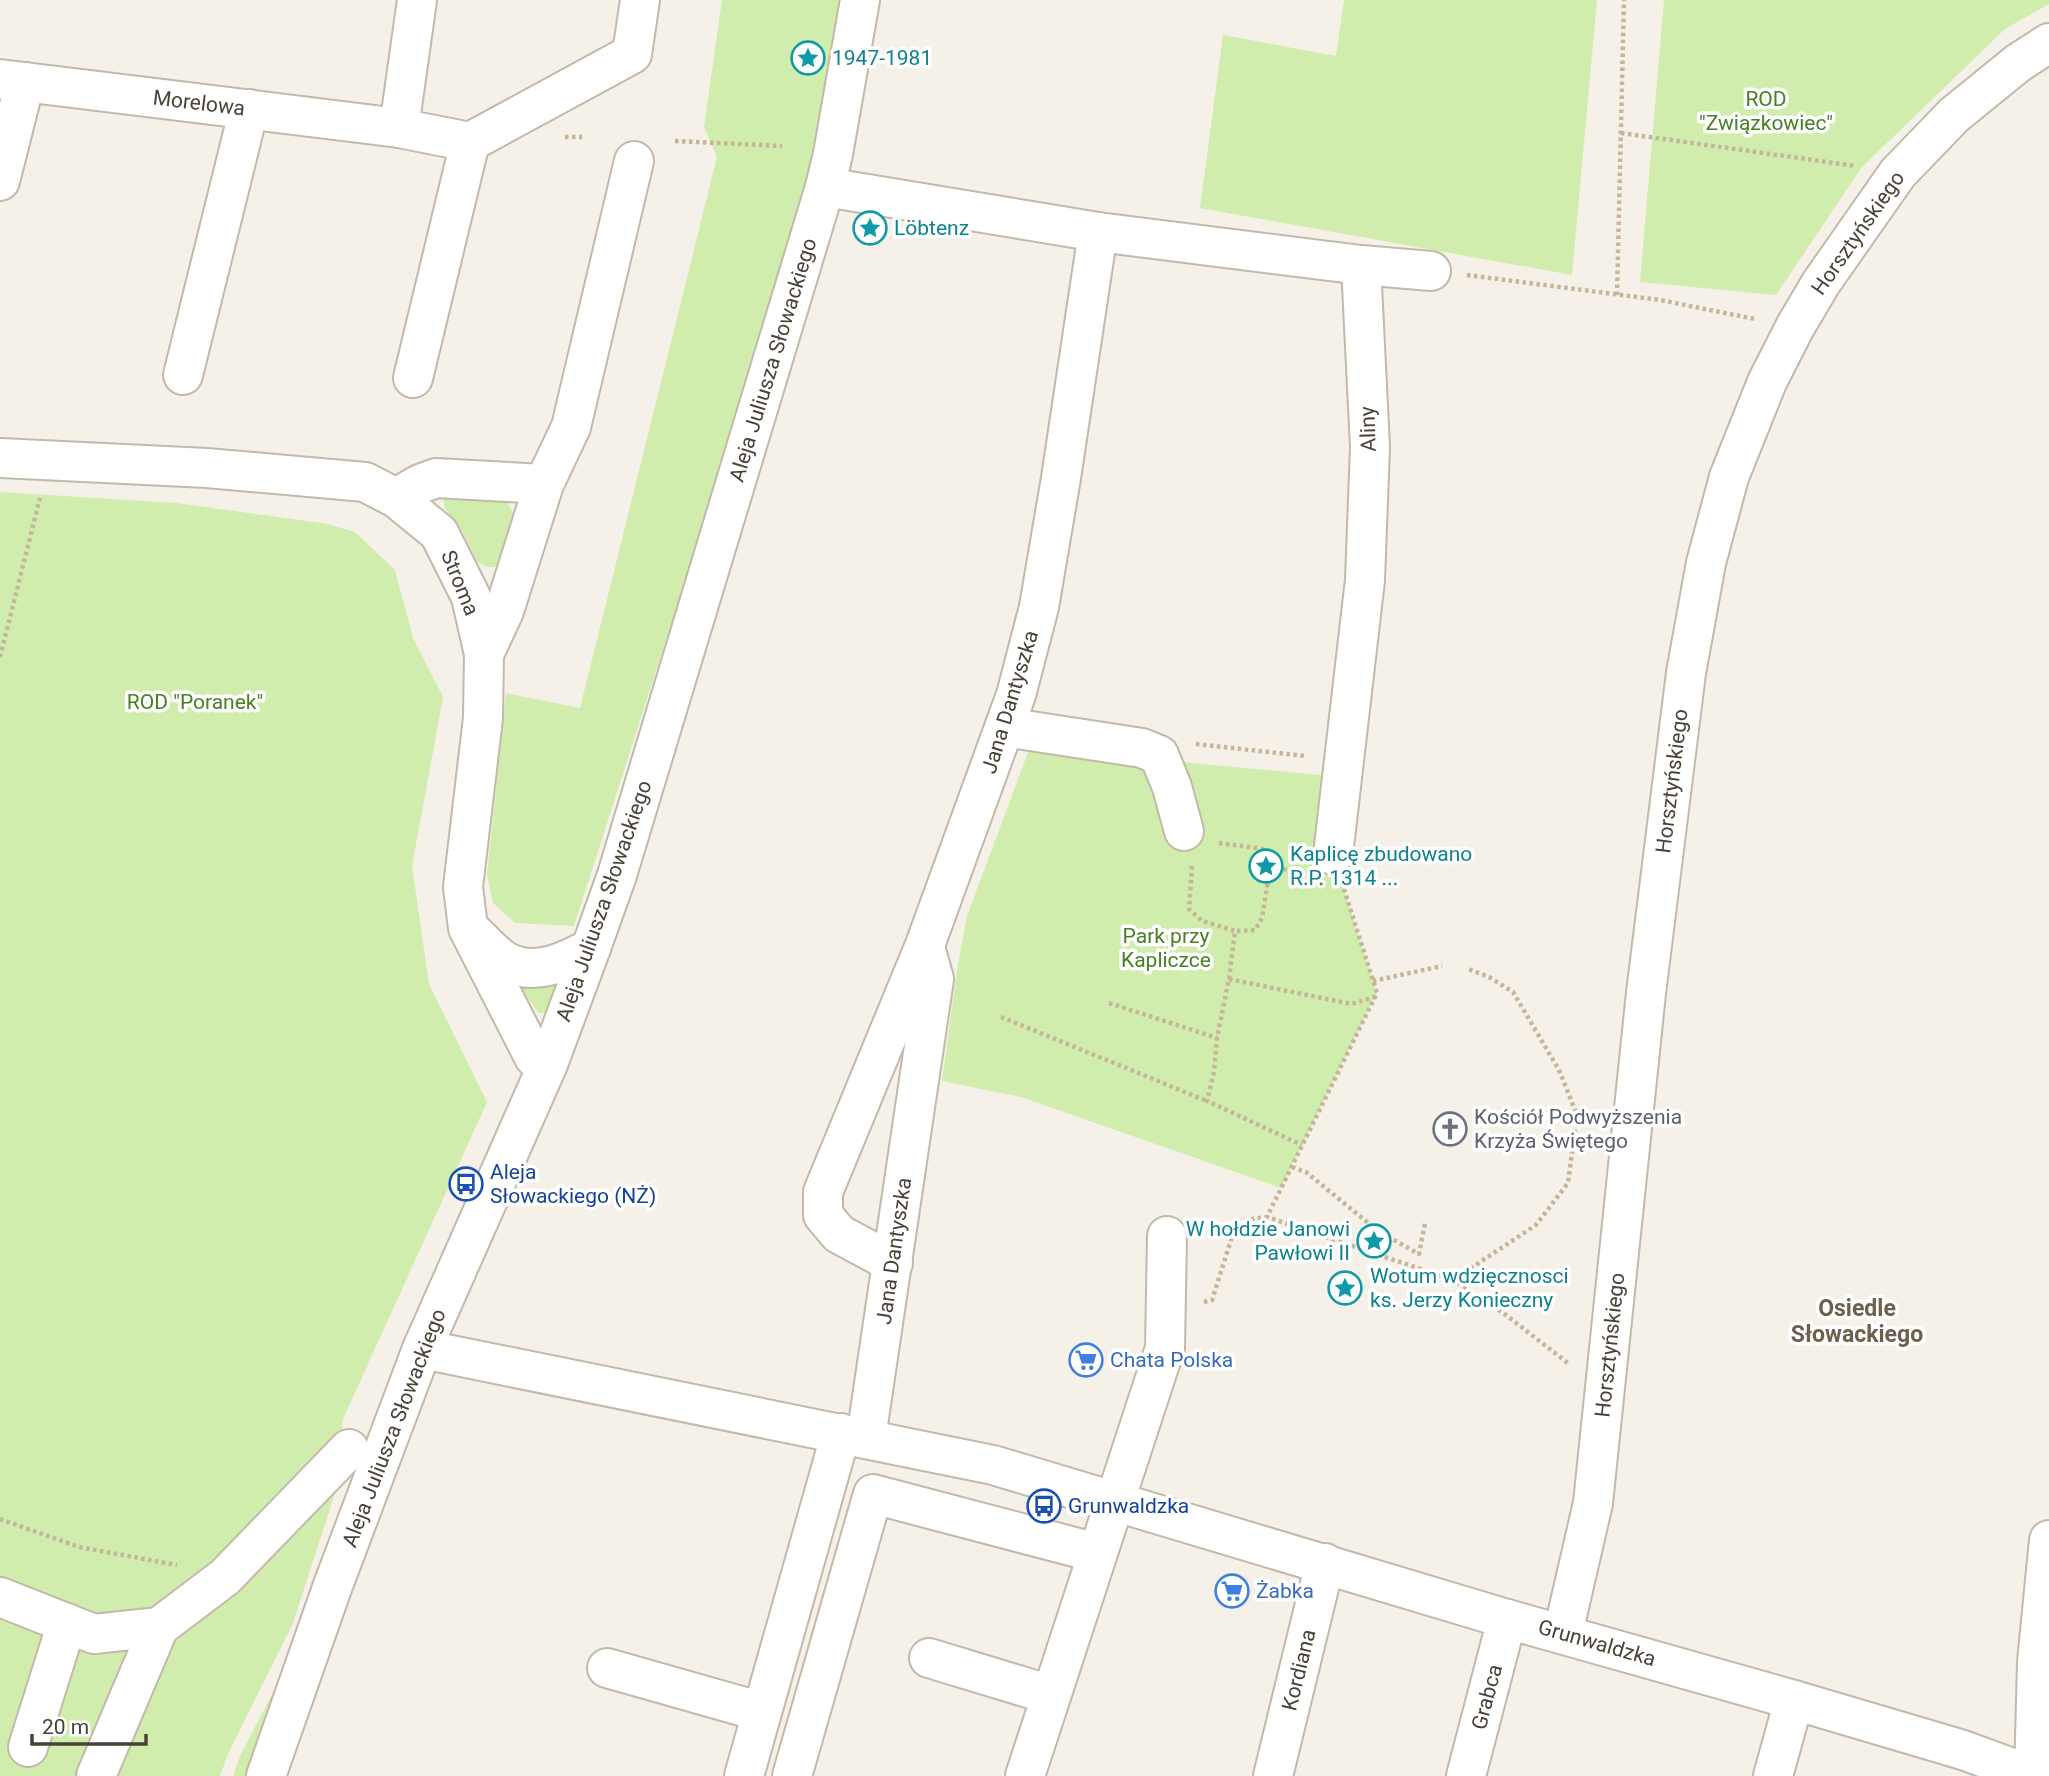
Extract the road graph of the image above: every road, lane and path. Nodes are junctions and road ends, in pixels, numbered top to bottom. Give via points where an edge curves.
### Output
1 (417, 0) edge
2 (639, 0) edge
3 (860, 0) edge
4 (1624, 0) edge
5 (2049, 43) edge
6 (13, 81) edge
7 (249, 109) junction
8 (399, 128) junction
9 (1621, 133) junction
10 (560, 136) dead end
11 (582, 137) dead end
12 (675, 141) dead end
13 (470, 142) junction
14 (782, 146) dead end
15 (634, 161) dead end
16 (1898, 173) junction
17 (0, 181) edge
18 (825, 187) junction
19 (1098, 232) junction
20 (1360, 265) junction
21 (1431, 271) joint
22 (1617, 295) junction
23 (1755, 319) dead end
24 (183, 375) dead end
25 (414, 378) dead end
26 (0, 457) edge
27 (50, 460) junction
28 (544, 484) junction
29 (396, 498) junction
30 (484, 654) junction
31 (0, 657) edge
32 (1005, 727) junction
33 (1308, 757) dead end
34 (1168, 775) junction
35 (1195, 842) junction
36 (1270, 865) junction
37 (1319, 865) junction
38 (468, 928) junction
39 (1235, 930) junction
40 (925, 945) junction
41 (592, 948) junction
42 (1442, 965) dead end
43 (1468, 969) dead end
44 (1229, 979) junction
45 (1373, 981) junction
46 (1376, 996) junction
47 (1109, 1003) dead end
48 (1002, 1017) dead end
49 (1217, 1038) junction
50 (548, 1064) junction
51 (1207, 1101) junction
52 (1302, 1146) junction
53 (1292, 1167) junction
54 (1425, 1223) dead end
55 (1167, 1236) dead end
56 (893, 1263) junction
57 (1453, 1280) junction
58 (422, 1349) junction
59 (1570, 1365) dead end
60 (854, 1436) junction
61 (349, 1449) dead end
62 (1115, 1500) junction
63 (0, 1519) edge
64 (2049, 1540) edge
65 (1097, 1553) junction
66 (1325, 1563) junction
67 (225, 1577) junction
68 (0, 1597) edge
69 (1507, 1619) junction
70 (66, 1623) junction
71 (159, 1627) junction
72 (1563, 1633) junction
73 (929, 1658) dead end
74 (607, 1668) dead end
75 (1051, 1695) junction
76 (1794, 1700) junction
77 (762, 1712) junction
78 (28, 1747) dead end
79 (96, 1776) edge
80 (266, 1776) edge
81 (744, 1776) edge
82 (792, 1776) edge
83 (1025, 1776) edge
84 (1273, 1776) edge
85 (1466, 1776) edge
86 (1773, 1776) edge
87 (2034, 1776) edge

1 - 8 street
2 - 13 street via 632,54
3 - 18 street, Aleja Juliusza Słowackiego
4 - 9 path
5 - 16 street, Horsztyńskiego via 1954,115
6 - 7 street, Morelowa
6 - 17 street
7 - 8 street, Morelowa
7 - 24 street
8 - 13 street, Morelowa
9 - 16 path
9 - 22 path
10 - 11 path
12 - 14 path
13 - 25 street
15 - 28 street via 571,427
16 - 72 street, Horsztyńskiego via 1821,282 1767,382 1729,477 1706,563 1685,673 1647,980 1593,1503
18 - 19 street
18 - 41 street, Aleja Juliusza Słowackiego
19 - 20 street
19 - 32 street, Jana Dantyszka via 1039,607
20 - 21 street
20 - 37 street, Aliny via 1370,447 1365,580
21 - 22 path
22 - 23 path
26 - 27 street, Stroma
27 - 29 street, Stroma via 365,482
27 - 31 path
28 - 29 street via 436,478
28 - 30 street via 504,611
29 - 30 street, Stroma via 439,533 471,597
30 - 38 street, Stroma via 483,718 463,887
32 - 34 street via 1142,748 1159,755
32 - 40 street, Jana Dantyszka
33 - 34 path via 1188,743
34 - 35 street
35 - 36 path via 1264,849 1272,856
35 - 39 path via 1189,909 1202,921
36 - 37 path
36 - 39 path via 1262,918 1255,930
37 - 45 path
38 - 41 street via 507,962 532,969 560,964
38 - 50 street, Stroma via 534,1057
39 - 44 path
40 - 56 street, Jana Dantyszka via 934,979
40 - 56 street via 823,1192 823,1215 839,1234
41 - 50 street, Aleja Juliusza Słowackiego
42 - 45 path
43 - 57 path via 1513,992 1559,1070 1577,1115 1569,1183 1536,1225
44 - 46 path via 1351,1004
44 - 49 path
45 - 46 path
46 - 52 path
47 - 49 path
48 - 51 path
49 - 51 path
50 - 58 street, Aleja Juliusza Słowackiego
51 - 52 path
52 - 53 path
53 - 54 path via 1306,1172 1378,1231 1419,1254
53 - 57 path via 1267,1217
55 - 62 street via 1165,1348
56 - 60 street, Jana Dantyszka
57 - 59 path via 1506,1314
58 - 60 street, Grunwaldzka
58 - 80 street, Aleja Juliusza Słowackiego
60 - 62 street, Grunwaldzka via 993,1465
60 - 77 street, Jana Dantyszka
61 - 67 street
62 - 65 street
62 - 66 street, Grunwaldzka
63 - 67 path via 79,1547
64 - 87 street via 2037,1662
65 - 75 street
65 - 82 street via 873,1494
66 - 69 street, Grunwaldzka
66 - 84 street, Kordiana
67 - 71 street
68 - 70 street
69 - 72 street, Grunwaldzka
69 - 85 street, Grabca
70 - 71 street via 94,1634
70 - 78 street
71 - 79 street
72 - 76 street, Grunwaldzka
73 - 75 street
74 - 77 street
75 - 83 street
76 - 86 street
76 - 87 street, Grunwaldzka
77 - 81 street, Jana Dantyszka

